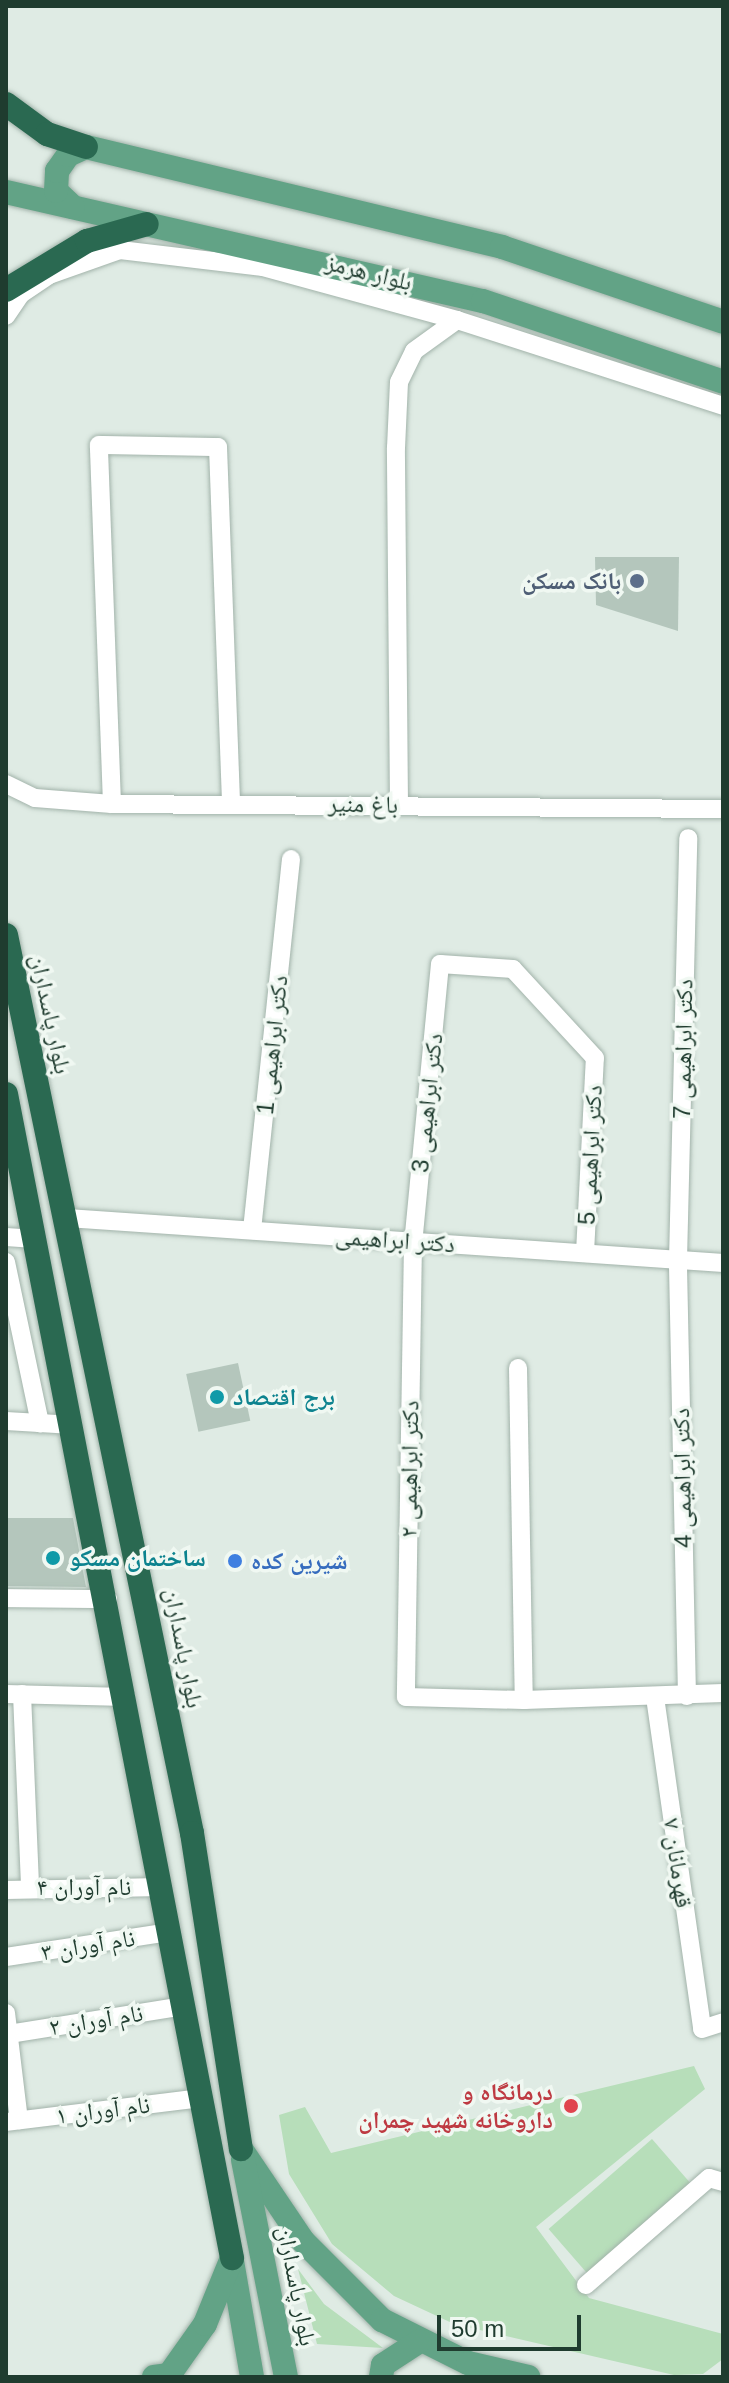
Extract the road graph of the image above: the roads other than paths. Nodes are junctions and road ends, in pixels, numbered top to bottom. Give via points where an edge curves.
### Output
1 (6, 104) edge
2 (86, 147) junction
3 (6, 192) edge
4 (73, 207) junction
5 (147, 224) junction
6 (6, 290) edge
7 (6, 316) edge
8 (457, 320) junction
9 (723, 322) edge
10 (723, 382) edge
11 (723, 406) edge
12 (6, 784) edge
13 (231, 802) junction
14 (112, 804) junction
15 (399, 805) junction
16 (723, 809) edge
17 (688, 838) dead end
18 (291, 859) dead end
19 (6, 935) edge
20 (440, 964) joint
21 (6, 1094) edge
22 (67, 1218) junction
23 (252, 1230) junction
24 (6, 1237) edge
25 (35, 1239) junction
26 (413, 1242) junction
27 (585, 1253) junction
28 (678, 1260) junction
29 (6, 1262) edge
30 (723, 1263) edge
31 (518, 1368) dead end
32 (6, 1421) edge
33 (40, 1423) junction
34 (73, 1425) junction
35 (6, 1598) edge
36 (108, 1599) junction
37 (723, 1693) edge
38 (14, 1694) edge
39 (687, 1696) junction
40 (126, 1697) junction
41 (655, 1697) junction
42 (524, 1700) junction
43 (30, 1887) junction
44 (162, 1887) junction
45 (6, 1890) edge
46 (170, 1932) junction
47 (6, 1957) edge
48 (184, 2006) junction
49 (6, 2013) edge
50 (723, 2022) edge
51 (9, 2034) junction
52 (201, 2098) junction
53 (12, 2121) edge
54 (241, 2149) junction
55 (723, 2182) edge
56 (232, 2258) junction
57 (586, 2285) dead end
58 (420, 2341) junction
59 (162, 2376) edge
60 (196, 2377) edge
61 (252, 2377) edge
62 (286, 2377) edge
63 (381, 2377) edge
64 (528, 2377) edge

1 - 2 highway via 47,134
2 - 4 main road via 68,155 57,171 56,191
2 - 9 main road via 502,247
3 - 4 main road, بلوار هرمز
4 - 5 main road, بلوار هرمز
5 - 6 highway via 87,241
5 - 10 main road, بلوار هرمز via 483,301
7 - 8 street via 21,294 49,275 120,250 263,267
8 - 11 street
8 - 15 street via 414,351 399,382
12 - 14 street, باغ منیر via 35,798
13 - 14 street, باغ منیر
13 - 14 street via 218,447 99,445
13 - 15 street, باغ منیر
15 - 16 street, باغ منیر
17 - 28 street, دکتر ابراهیمی 7
18 - 23 street, دکتر ابراهیمی 1
19 - 22 highway, بلوار پاسداران
20 - 26 street, دکتر ابراهیمی 3
20 - 27 street, دکتر ابراهیمی 5 via 513,969 595,1058
21 - 25 highway
22 - 23 street, دکتر ابراهیمی
22 - 54 highway, بلوار پاسداران via 192,1833
23 - 26 street, دکتر ابراهیمی
24 - 25 street
25 - 34 highway
26 - 27 street, دکتر ابراهیمی
26 - 42 street, دکتر ابراهیمی ۲ via 406,1697
27 - 28 street, دکتر ابراهیمی
28 - 30 street, دکتر ابراهیمی
28 - 39 street, دکتر ابراهیمی 4
29 - 33 street
31 - 42 street
32 - 33 street
33 - 34 street
34 - 36 highway
35 - 36 street
36 - 40 highway
37 - 39 street
38 - 40 street
38 - 43 street
39 - 41 street
40 - 44 highway
41 - 42 street
41 - 50 street, قهرمانان ۷ via 702,2029
43 - 44 street, نام آوران ۴
43 - 45 street, نام آوران ۴
44 - 46 highway
46 - 47 street, نام آوران ۳
46 - 48 highway
48 - 51 street, نام آوران ۲
48 - 52 highway
49 - 51 street
51 - 53 street
52 - 53 street, نام آوران ۱
52 - 56 highway
54 - 58 main road via 343,2286
54 - 62 main road, بلوار پاسداران
55 - 57 street via 709,2178
56 - 59 main road via 217,2302
56 - 61 main road
58 - 63 main road via 383,2365
58 - 64 main road via 468,2363
59 - 60 main road

